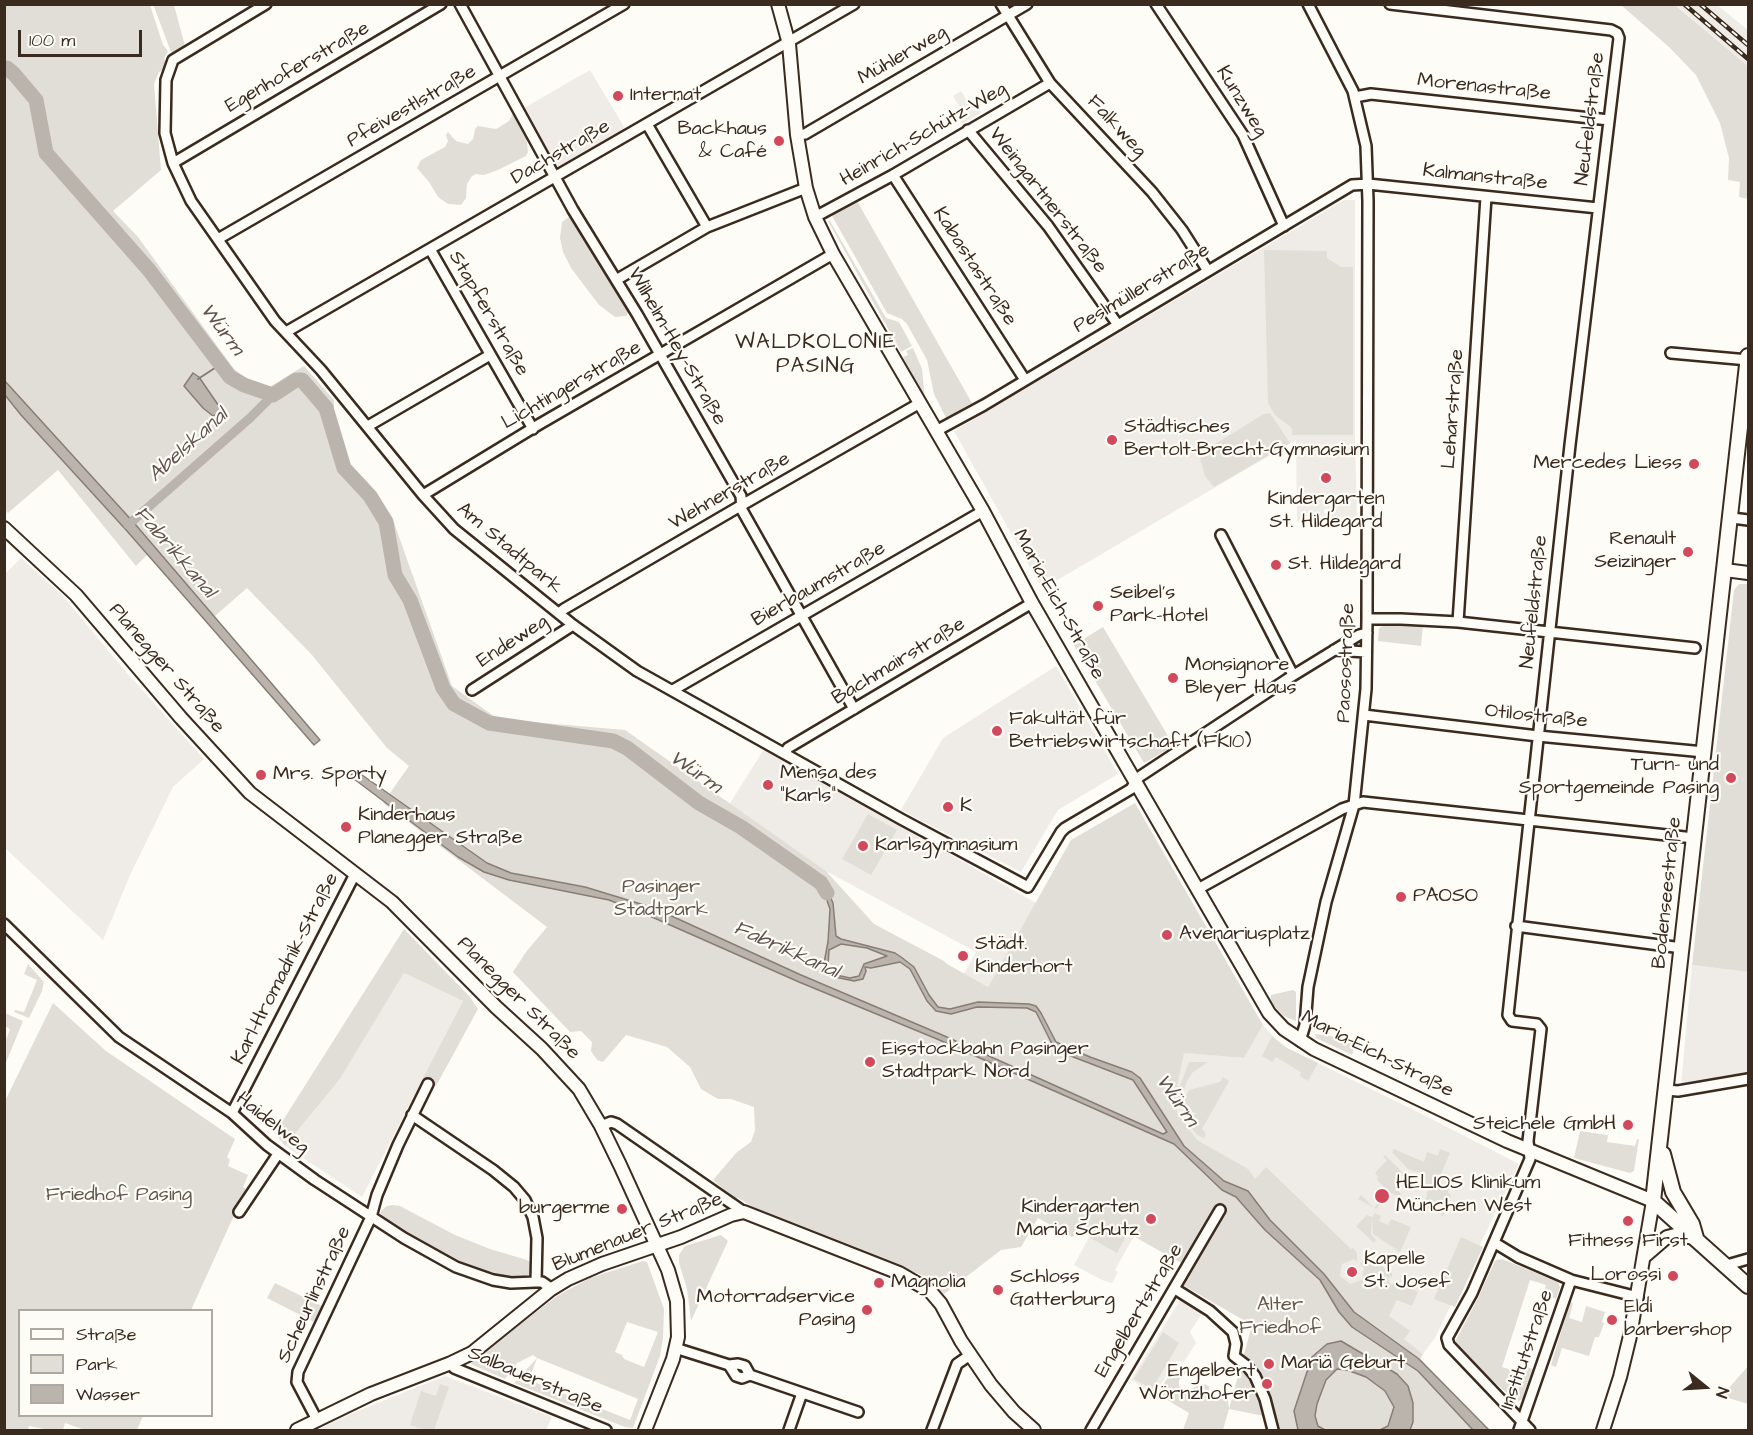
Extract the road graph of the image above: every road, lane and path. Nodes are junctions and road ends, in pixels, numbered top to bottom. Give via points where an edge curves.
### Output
1 (266, 4) edge
2 (441, 4) edge
3 (460, 4) edge
4 (624, 4) edge
5 (778, 4) edge
6 (854, 4) edge
7 (1001, 4) edge
8 (1027, 4) edge
9 (1156, 4) edge
10 (1308, 4) edge
11 (1391, 5) edge
12 (1008, 16) junction
13 (789, 44) junction
14 (501, 76) junction
15 (1050, 83) junction
16 (1355, 97) junction
17 (1609, 120) junction
18 (647, 124) junction
19 (968, 130) junction
20 (797, 135) junction
21 (173, 163) junction
22 (893, 175) junction
23 (556, 178) junction
24 (1368, 184) junction
25 (806, 188) junction
26 (1486, 197) junction
27 (1598, 208) junction
28 (815, 217) junction
29 (706, 226) junction
30 (1284, 226) junction
31 (218, 238) junction
32 (430, 249) junction
33 (833, 254) junction
34 (1208, 271) junction
35 (616, 280) junction
36 (1118, 325) junction
37 (286, 332) junction
38 (1671, 353) dead end
39 (661, 355) junction
40 (490, 356) junction
41 (1748, 359) edge
42 (1025, 380) junction
43 (920, 403) junction
44 (368, 426) junction
45 (533, 429) junction
46 (936, 431) junction
47 (423, 495) junction
48 (742, 505) junction
49 (983, 511) junction
50 (1732, 518) junction
51 (1749, 520) edge
52 (4, 528) edge
53 (1221, 535) dead end
54 (1725, 570) junction
55 (1749, 573) edge
56 (1032, 603) junction
57 (559, 613) junction
58 (802, 615) junction
59 (1367, 619) junction
60 (1458, 622) junction
61 (573, 625) junction
62 (1367, 633) junction
63 (1550, 633) junction
64 (1695, 648) dead end
65 (1334, 650) junction
66 (1366, 652) junction
67 (1293, 675) junction
68 (472, 690) dead end
69 (673, 690) junction
70 (854, 709) junction
71 (1364, 715) junction
72 (1538, 736) junction
73 (1704, 752) junction
74 (785, 753) junction
75 (1136, 781) junction
76 (1354, 805) junction
77 (1529, 821) junction
78 (1694, 838) junction
79 (355, 874) junction
80 (1198, 889) junction
81 (4, 924) edge
82 (1516, 926) junction
83 (1682, 948) junction
84 (1300, 1041) junction
85 (1749, 1079) edge
86 (428, 1084) dead end
87 (1672, 1091) junction
88 (232, 1113) junction
89 (412, 1115) junction
90 (601, 1126) junction
91 (1661, 1139) junction
92 (1528, 1150) junction
93 (278, 1154) junction
94 (1653, 1201) junction
95 (1220, 1210) dead end
96 (239, 1212) dead end
97 (744, 1212) junction
98 (371, 1217) junction
99 (1696, 1238) junction
100 (1495, 1243) junction
101 (656, 1246) junction
102 (1645, 1256) junction
103 (1749, 1259) edge
104 (1727, 1265) junction
105 (1571, 1280) junction
106 (536, 1281) junction
107 (1749, 1286) edge
108 (552, 1289) junction
109 (1175, 1289) junction
110 (1638, 1297) junction
111 (675, 1348) junction
112 (970, 1355) junction
113 (451, 1364) junction
114 (802, 1393) junction
115 (858, 1412) dead end
116 (317, 1420) junction
117 (1521, 1426) edge
118 (788, 1430) edge
119 (297, 1431) edge
120 (606, 1431) edge
121 (645, 1431) edge
122 (932, 1431) edge
123 (1034, 1431) edge
124 (1091, 1431) edge
125 (1273, 1431) edge
126 (1530, 1431) edge
127 (1603, 1431) edge

1 - 21 street, Am Stadtpark via 172,60 164,100 165,133
2 - 21 street, Egenhoferstraße
3 - 14 street, Wilhelm-Hey-Straße
4 - 14 street, Pfeivestlstraße
5 - 13 street, Maria-Eich-Straße
6 - 13 street, Dachstraße
7 - 12 street, Falkweg
8 - 12 street, Mühlerweg
9 - 30 street, Kunzweg via 1243,135
10 - 16 street, Paosostraße
11 - 17 street, Neufeldstraße via 1617,33
12 - 15 street, Falkweg
12 - 20 street, Mühlerweg via 805,134
13 - 18 street, Dachstraße
13 - 20 street, Maria-Eich-Straße
14 - 23 street, Wilhelm-Hey-Straße
14 - 31 street, Pfeivestlstraße
15 - 19 street, Heinrich-Schütz-Weg
15 - 34 street, Falkweg via 1152,192
16 - 17 street, Morenastraße via 1371,94
16 - 24 street, Paosostraße via 1366,146
17 - 27 street, Neufeldstraße
18 - 23 street, Dachstraße
18 - 29 street
19 - 22 street, Heinrich-Schütz-Weg
19 - 36 street, Weingartnerstraße via 1048,226
20 - 25 street, Maria-Eich-Straße
21 - 31 street, Am Stadtpark via 191,201
22 - 28 street, Heinrich-Schütz-Weg
22 - 42 street, Kabastastraße
23 - 32 street, Dachstraße
23 - 35 street, Wilhelm-Hey-Straße
24 - 26 street, Kalmanstraße
24 - 30 street, Peslmüllerstraße via 1352,185
24 - 59 street, Paosostraße
25 - 28 street, Maria-Eich-Straße
25 - 29 street
26 - 27 street, Kalmanstraße
26 - 60 street, Leharstraße
27 - 63 street, Neufeldstraße
28 - 33 street, Maria-Eich-Straße
29 - 35 street
30 - 34 street, Peslmüllerstraße
31 - 37 street, Am Stadtpark via 274,321
32 - 37 street, Dachstraße
32 - 40 street, Stapferstraße
33 - 39 street, Lichtingerstraße
33 - 43 street, Maria-Eich-Straße
34 - 36 street, Peslmüllerstraße
35 - 39 street, Wilhelm-Hey-Straße
36 - 42 street, Peslmüllerstraße
37 - 44 street, Am Stadtpark
38 - 41 street
39 - 45 street, Lichtingerstraße
39 - 48 street, Wilhelm-Hey-Straße via 741,496
40 - 44 street
40 - 45 street, Stapferstraße
41 - 50 main road, Bodenseestraße
42 - 46 street, Peslmüllerstraße
43 - 46 street, Maria-Eich-Straße
43 - 48 street, Wehnerstraße
44 - 47 street, Am Stadtpark
45 - 47 street, Lichtingerstraße
46 - 49 street, Maria-Eich-Straße
47 - 57 street, Am Stadtpark via 454,529
48 - 57 street, Wehnerstraße
48 - 58 street, Wilhelm-Hey-Straße
49 - 56 street, Maria-Eich-Straße
49 - 58 street, Bierbaumstraße
50 - 51 street
50 - 54 main road, Bodenseestraße
52 - 79 street, Planegger Straße via 76,595 250,793
53 - 67 street
54 - 55 street
54 - 73 main road, Bodenseestraße
56 - 70 street, Bachmairstraße
56 - 75 street, Maria-Eich-Straße
57 - 61 street, Am Stadtpark
58 - 69 street, Bierbaumstraße
58 - 70 street, Wilhelm-Hey-Straße
59 - 60 street
59 - 62 street, Paosostraße
60 - 63 street
61 - 68 street, Endeweg
61 - 69 street, Am Stadtpark via 630,667
62 - 65 street
62 - 66 street, Paosostraße
63 - 64 street
63 - 72 street, Neufeldstraße
65 - 66 street
65 - 67 street
66 - 71 street, Paosostraße
67 - 75 street
69 - 74 street, Am Stadtpark
70 - 74 street, Bachmairstraße
71 - 72 street, Otilostraße
71 - 76 street, Paosostraße
72 - 73 street, Otilostraße
72 - 77 street, Neufeldstraße
73 - 78 main road, Bodenseestraße
74 - 75 street, Am Stadtpark via 1028,887 1061,832 1131,789
75 - 80 street, Maria-Eich-Straße
76 - 77 street
76 - 80 street
76 - 84 street, Paosostraße via 1326,902
77 - 78 street
77 - 82 street, Neufeldstraße
78 - 83 main road, Bodenseestraße
79 - 88 street, Karl-Hromadnik-Straße
79 - 90 street, Planegger Straße via 392,902 564,1071
80 - 84 street, Maria-Eich-Straße via 1262,1004 1280,1026
81 - 88 street, Haidelweg via 119,1037
82 - 83 street
82 - 92 street, Neufeldstraße via 1508,1015 1512,1021 1538,1024 1541,1029
83 - 87 main road, Bodenseestraße
84 - 92 street, Maria-Eich-Straße
85 - 87 street
86 - 89 street, Scheurlinstraße
87 - 91 main road, Bodenseestraße
88 - 93 street, Haidelweg
89 - 98 street, Scheurlinstraße
89 - 106 street via 493,1170 525,1200 537,1238
90 - 97 street via 617,1124
90 - 101 street, Planegger Straße
91 - 94 main road, Bodenseestraße
91 - 99 main road via 1669,1180
92 - 94 street, Maria-Eich-Straße
92 - 100 street via 1530,1159
93 - 96 street
93 - 98 street, Haidelweg
94 - 99 main road
94 - 102 street, Bodenseestraße
95 - 109 street, Engelbertstraße
97 - 101 street, Blumenauer Straße
97 - 112 street via 923,1286 936,1297
98 - 106 street, Haidelweg via 434,1256 477,1276 511,1283
98 - 116 street, Scheurlinstraße via 298,1372 297,1382
99 - 102 street via 1667,1237
99 - 104 main road
100 - 105 street
100 - 117 street via 1447,1338
101 - 108 street, Blumenauer Straße via 585,1271
101 - 111 street, Planegger Straße via 677,1301
102 - 110 street, Bodenseestraße
103 - 104 street
104 - 107 main road
105 - 110 street
105 - 117 street, Institutstraße
106 - 108 street, Haidelweg
108 - 113 street, Blumenauer Straße via 490,1340
109 - 124 street, Engelbertstraße
109 - 125 street via 1210,1311 1233,1332 1234,1356 1255,1376
110 - 127 street, Bodenseestraße
111 - 114 street via 729,1365 736,1376 750,1375
111 - 121 street, Planegger Straße
112 - 122 street via 957,1364
112 - 123 street via 1004,1401
113 - 116 street, Blumenauer Straße via 371,1394
113 - 120 street, Salbauerstraße
114 - 115 street
114 - 118 street
116 - 119 street, Blumenauer Straße
117 - 126 street

